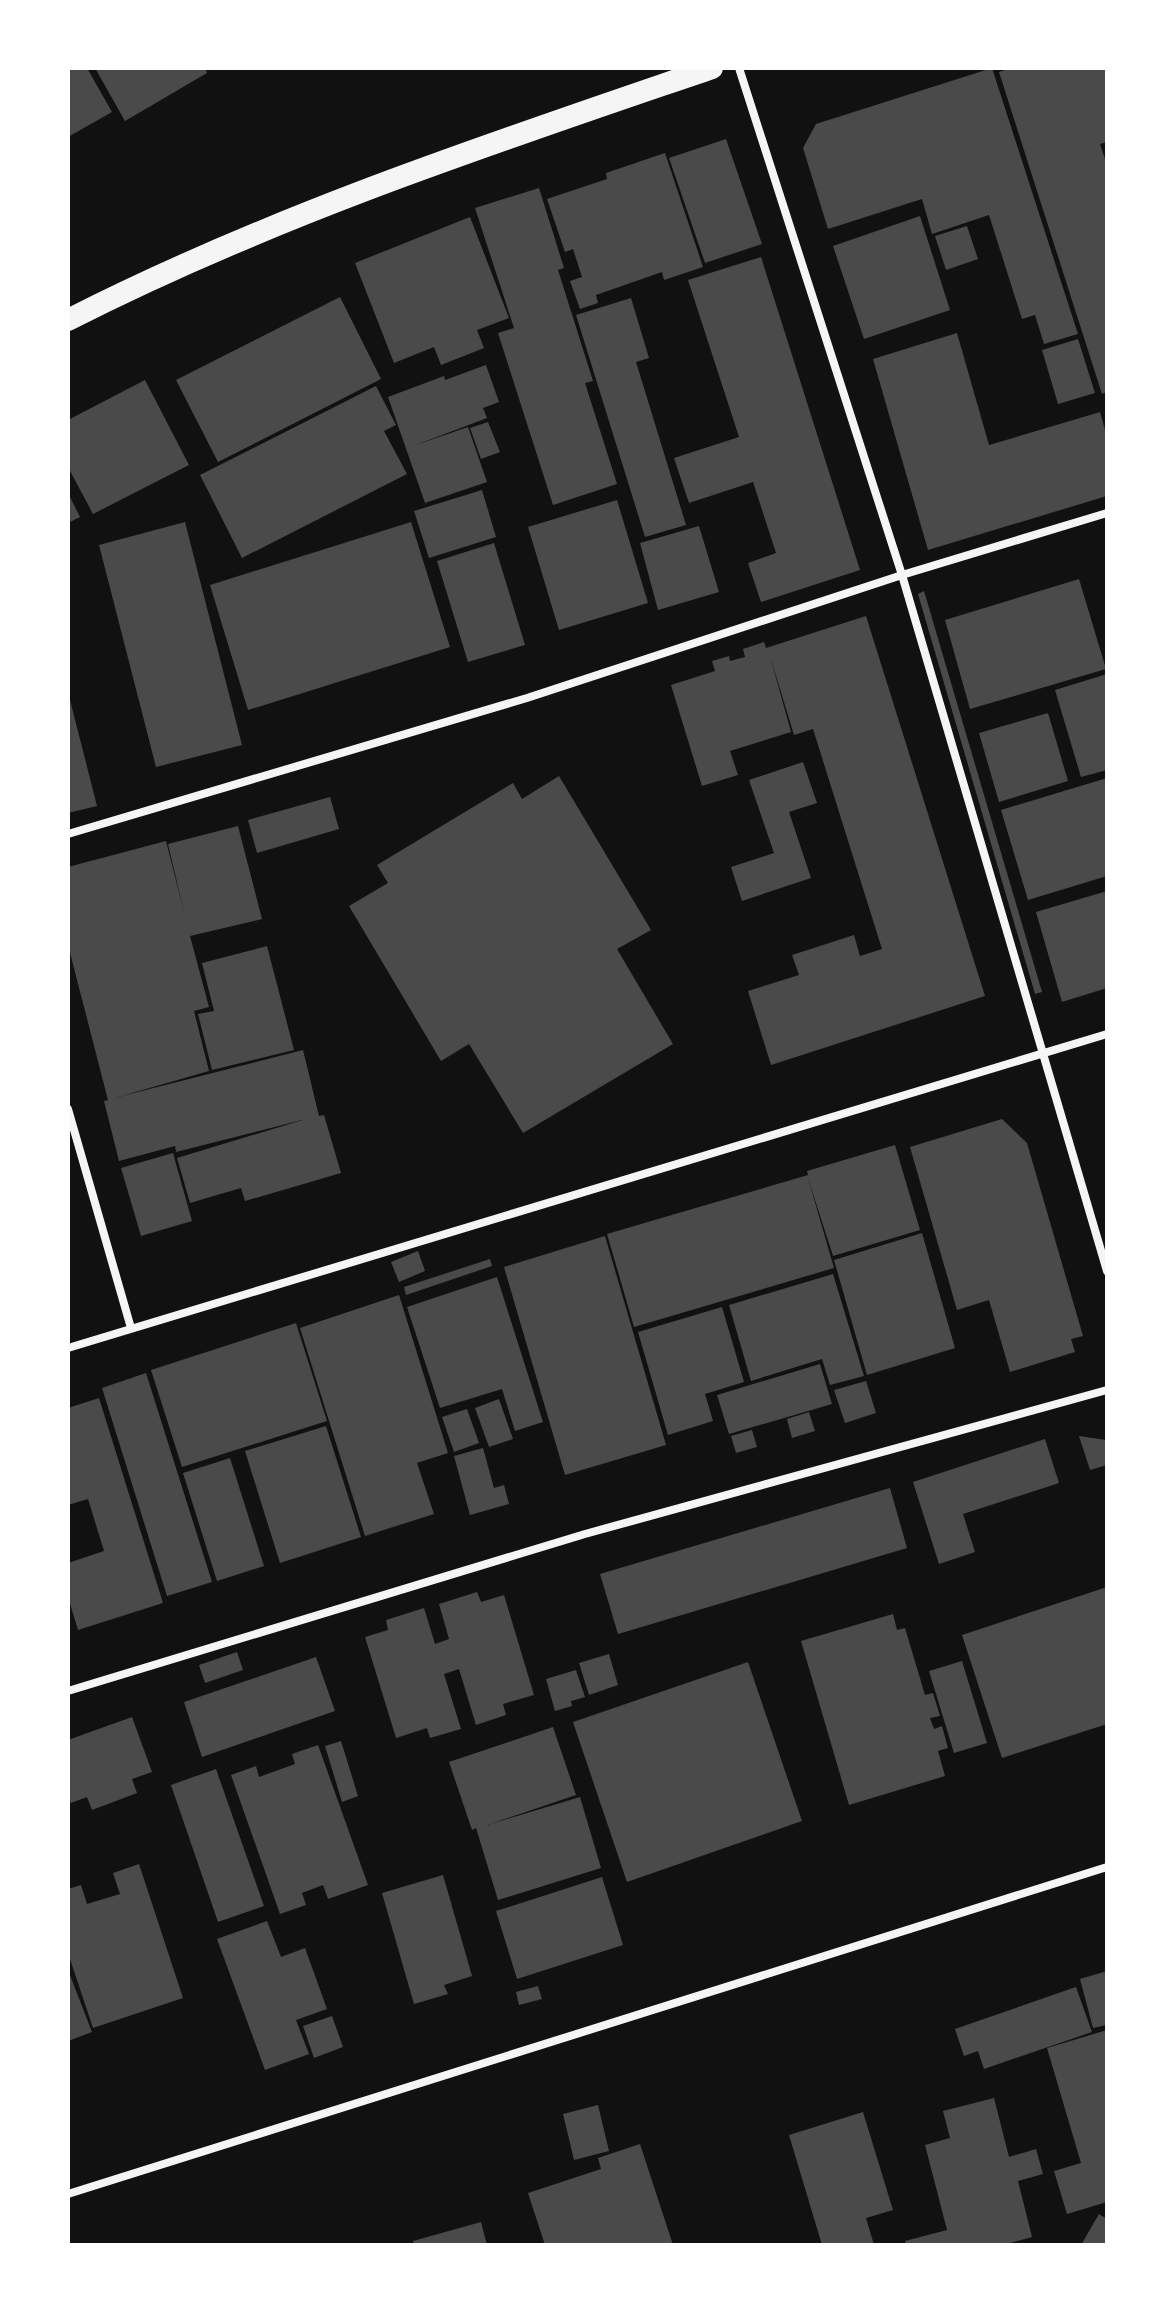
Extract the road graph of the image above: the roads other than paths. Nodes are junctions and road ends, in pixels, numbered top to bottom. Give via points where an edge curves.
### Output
1 (712, 68) edge
2 (739, 68) edge
3 (68, 320) edge
4 (1107, 513) edge
5 (902, 575) junction
6 (68, 834) edge
7 (1107, 1034) edge
8 (1041, 1054) junction
9 (68, 1109) edge
10 (1107, 1271) edge
11 (131, 1328) junction
12 (68, 1348) edge
13 (1107, 1390) edge
14 (68, 1691) edge
15 (1107, 1867) edge
16 (68, 2194) edge

1 - 3 highway via 324,204 163,272
2 - 5 street
4 - 5 street
5 - 6 street via 527,698
5 - 8 street
7 - 8 street
8 - 10 street
8 - 11 street
9 - 11 street
11 - 12 street
13 - 14 street via 585,1534
15 - 16 street

